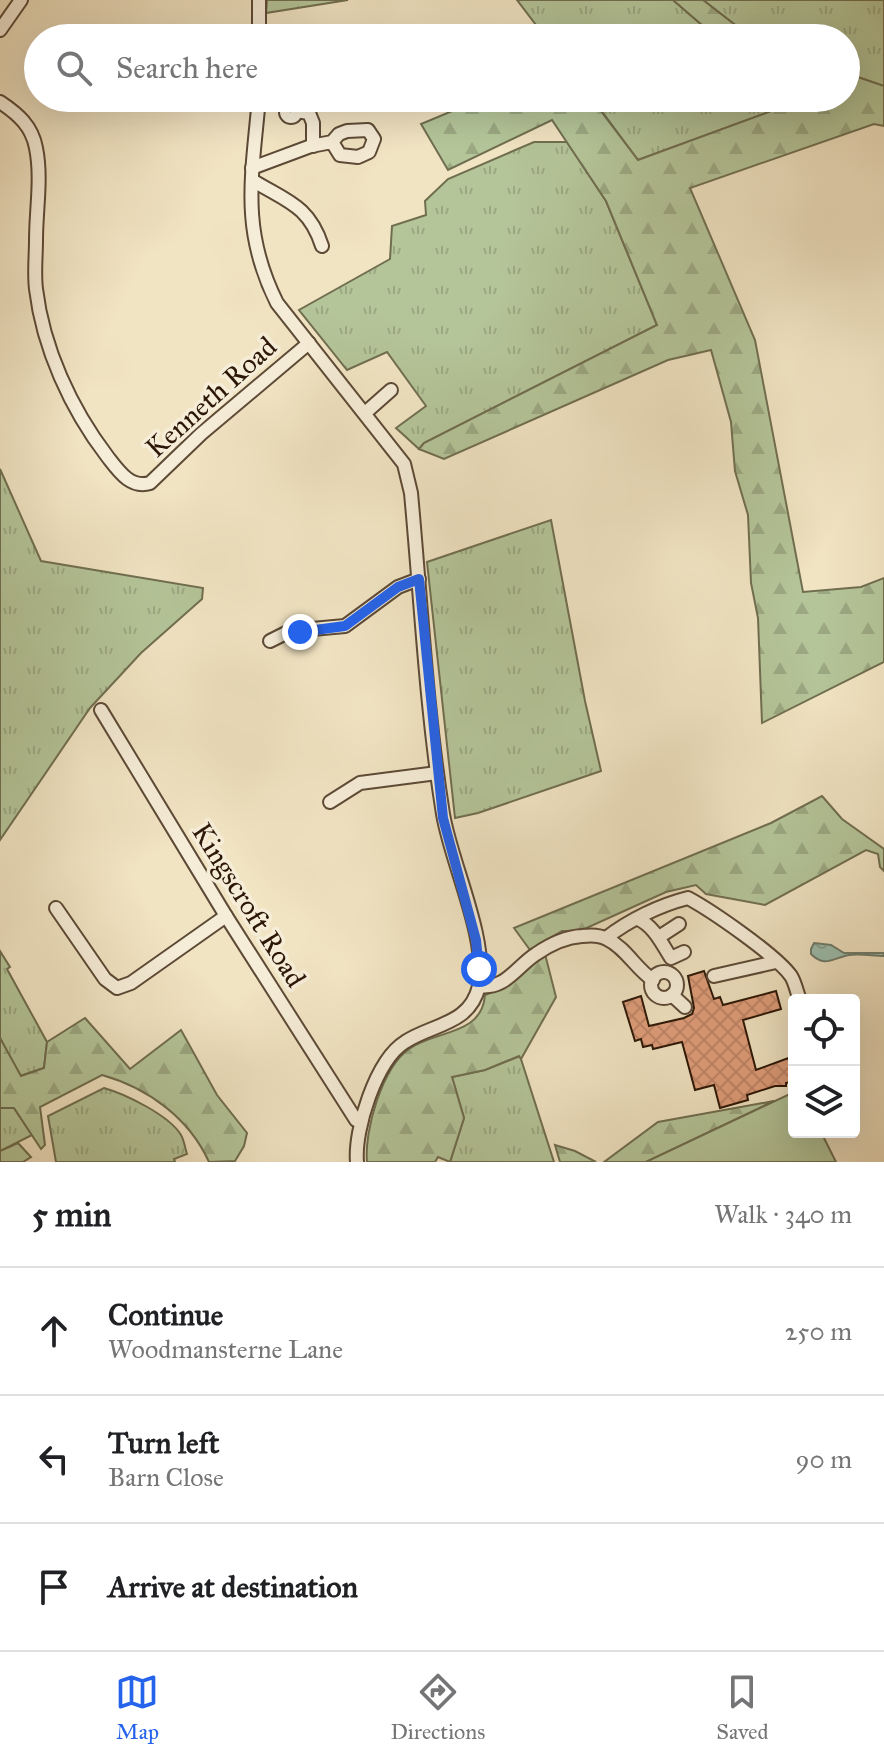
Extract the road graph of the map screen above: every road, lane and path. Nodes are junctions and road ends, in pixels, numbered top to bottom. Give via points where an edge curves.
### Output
1 (21, 0) edge
2 (259, 0) edge
3 (259, 24) edge
4 (0, 30) edge
5 (0, 102) edge
6 (258, 112) edge
7 (302, 112) edge
8 (332, 142) dead end
9 (313, 146) junction
10 (252, 174) junction
11 (322, 246) dead end
12 (309, 343) junction
13 (391, 390) dead end
14 (365, 413) junction
15 (419, 579) junction
16 (270, 641) dead end
17 (101, 710) dead end
18 (437, 773) junction
19 (330, 802) dead end
20 (56, 908) dead end
21 (226, 916) junction
22 (638, 919) junction
23 (679, 924) dead end
24 (659, 937) junction
25 (606, 938) junction
26 (684, 952) dead end
27 (776, 962) junction
28 (714, 976) dead end
29 (653, 980) junction
30 (479, 986) junction
31 (798, 994) edge
32 (672, 995) junction
33 (685, 1007) dead end
34 (360, 1122) junction
35 (357, 1162) edge

1 - 4 street
2 - 3 street
5 - 12 street, Kenneth Road via 25,121 36,146 36,288 47,341 69,395 123,476 138,485 150,483
6 - 10 street
7 - 9 street via 309,113 313,123
8 - 9 street
9 - 10 street
10 - 11 street via 306,213
10 - 12 street via 255,249 277,303
12 - 14 street
13 - 14 street
14 - 15 street via 404,464
15 - 16 street via 398,587 345,626 290,631
15 - 18 street
17 - 21 street, Kingscroft Road
18 - 19 street via 360,783
18 - 30 street via 443,818 476,940
20 - 21 street via 105,979 117,988
21 - 34 street, Kingscroft Road
22 - 24 street
22 - 25 street
22 - 27 street via 688,898
23 - 24 street
24 - 26 street via 671,958
25 - 29 street
25 - 30 street via 572,937 536,954 505,982
27 - 28 street
27 - 31 street via 791,976
29 - 32 street via 656,995
29 - 32 street via 662,973 674,977
30 - 34 street via 454,1022 396,1048
32 - 33 street
34 - 35 street

